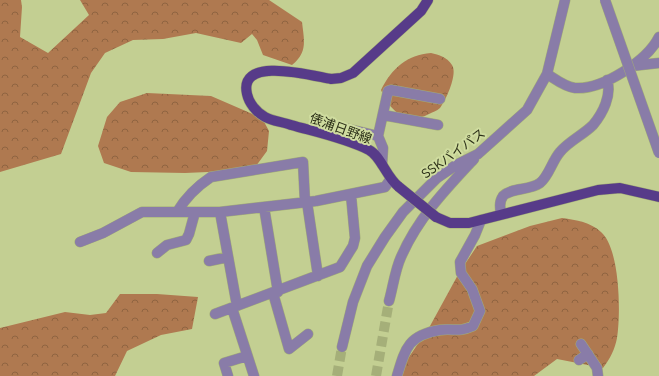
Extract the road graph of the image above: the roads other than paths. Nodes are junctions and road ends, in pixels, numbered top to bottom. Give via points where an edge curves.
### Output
1 (428, 0) edge
2 (565, 0) edge
3 (605, 0) edge
4 (659, 37) edge
5 (659, 63) edge
6 (632, 66) junction
7 (547, 74) junction
8 (607, 80) junction
9 (440, 99) dead end
10 (383, 114) junction
11 (328, 124) dead end
12 (438, 125) dead end
13 (378, 136) junction
14 (659, 153) edge
15 (478, 154) junction
16 (382, 164) junction
17 (395, 184) junction
18 (351, 195) junction
19 (659, 197) edge
20 (306, 202) junction
21 (264, 207) junction
22 (176, 212) junction
23 (195, 212) junction
24 (220, 212) junction
25 (501, 214) junction
26 (481, 220) junction
27 (80, 242) dead end
28 (157, 253) dead end
29 (228, 257) junction
30 (209, 261) dead end
31 (318, 276) junction
32 (275, 292) junction
33 (389, 301) tunnel mouth
34 (235, 307) junction
35 (215, 314) dead end
36 (308, 334) dead end
37 (582, 344) dead end
38 (342, 347) tunnel mouth
39 (588, 354) junction
40 (247, 356) junction
41 (579, 360) dead end
42 (228, 376) edge
43 (254, 376) edge
44 (397, 376) edge
45 (598, 376) edge

1 - 16 main road, 俵浦日野線 via 421,11 353,73 331,79 265,70 254,74 246,89 248,101 265,117 370,150
2 - 7 street, SSKバイパス
3 - 14 street, bridge
4 - 6 street via 655,46
5 - 6 street
6 - 8 street
7 - 8 street via 573,88 587,88
7 - 15 street, SSKバイパス via 527,110
8 - 25 street via 610,88 604,107 592,125 559,152 542,182 531,188 511,191 503,197 500,205
9 - 10 street via 391,90 388,91
10 - 12 street
10 - 13 street
11 - 13 street
13 - 16 street via 382,148
15 - 33 street via 440,195 414,231 400,258
15 - 38 street, SSKバイパス via 437,178 403,212 385,236 367,266 353,302
16 - 17 main road, 俵浦日野線
17 - 18 street
17 - 26 main road, 俵浦日野線, bridge via 436,217 450,224
18 - 20 street
18 - 31 street via 355,238 353,246 340,267
19 - 25 main road, 俵浦日野線 via 620,188 598,190
20 - 21 street
20 - 22 street via 303,162 211,177 185,198
20 - 31 street
21 - 24 street
21 - 32 street
22 - 23 street
22 - 27 street via 142,212
23 - 24 street
23 - 28 street via 186,240 167,245
24 - 29 street
25 - 26 main road, 俵浦日野線
26 - 44 street via 460,262 461,273 477,299 480,311 473,326 462,331 440,330 416,338 407,346
29 - 30 street
29 - 34 street
31 - 32 street
32 - 34 street
32 - 36 street via 289,349
34 - 35 street
34 - 40 street
37 - 39 street
39 - 41 street
39 - 45 street via 597,368
40 - 42 street via 224,363
40 - 43 street

